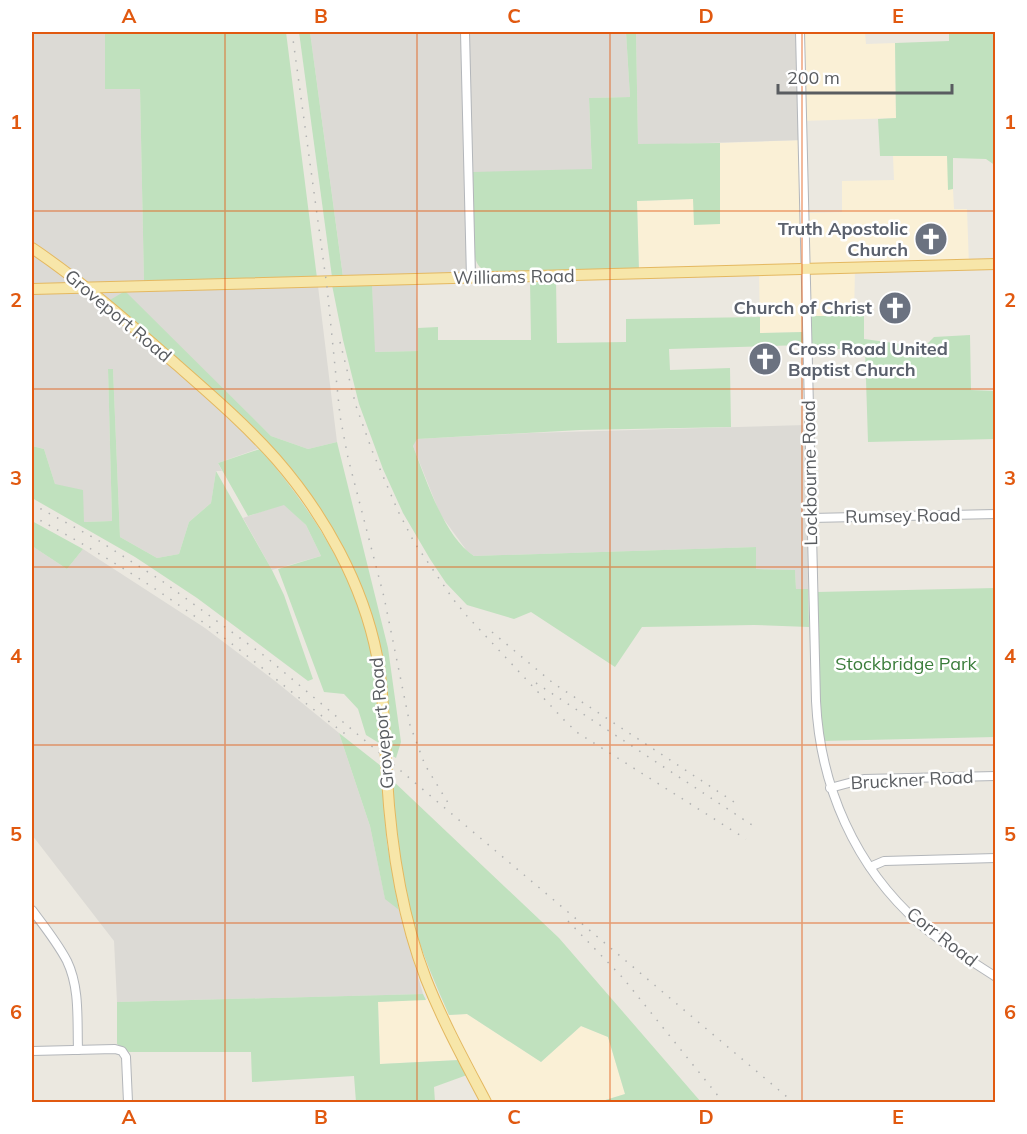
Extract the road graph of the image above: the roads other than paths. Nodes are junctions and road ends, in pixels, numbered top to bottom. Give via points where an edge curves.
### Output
1 (465, 32) edge
2 (800, 32) edge
3 (32, 248) edge
4 (996, 264) edge
5 (806, 269) junction
6 (471, 278) junction
7 (86, 286) junction
8 (32, 289) edge
9 (996, 514) edge
10 (811, 518) junction
11 (996, 776) edge
12 (830, 788) junction
13 (996, 858) edge
14 (870, 867) junction
15 (32, 910) edge
16 (996, 977) edge
17 (78, 1050) junction
18 (32, 1051) edge
19 (128, 1102) edge
20 (486, 1102) edge

1 - 6 street
2 - 5 street, Lockbourne Road
3 - 7 main road, Groveport Road
4 - 5 main road, Williams Road
5 - 6 main road, Williams Road
5 - 10 street, Lockbourne Road
6 - 7 main road, Williams Road
7 - 8 main road, Williams Road
7 - 20 main road, Groveport Road, bridge via 246,427 284,468 320,519 351,577 370,627 380,674 395,864 413,942 443,1018
9 - 10 street, Rumsey Road
10 - 12 street, Lockbourne Road via 816,717
11 - 12 street, Bruckner Road via 864,779
12 - 14 street, Lockbourne Road
13 - 14 street via 884,861
14 - 16 street, Corr Road via 920,924
15 - 17 street via 71,972 77,1001
17 - 18 street
17 - 19 street via 115,1049 125,1053

